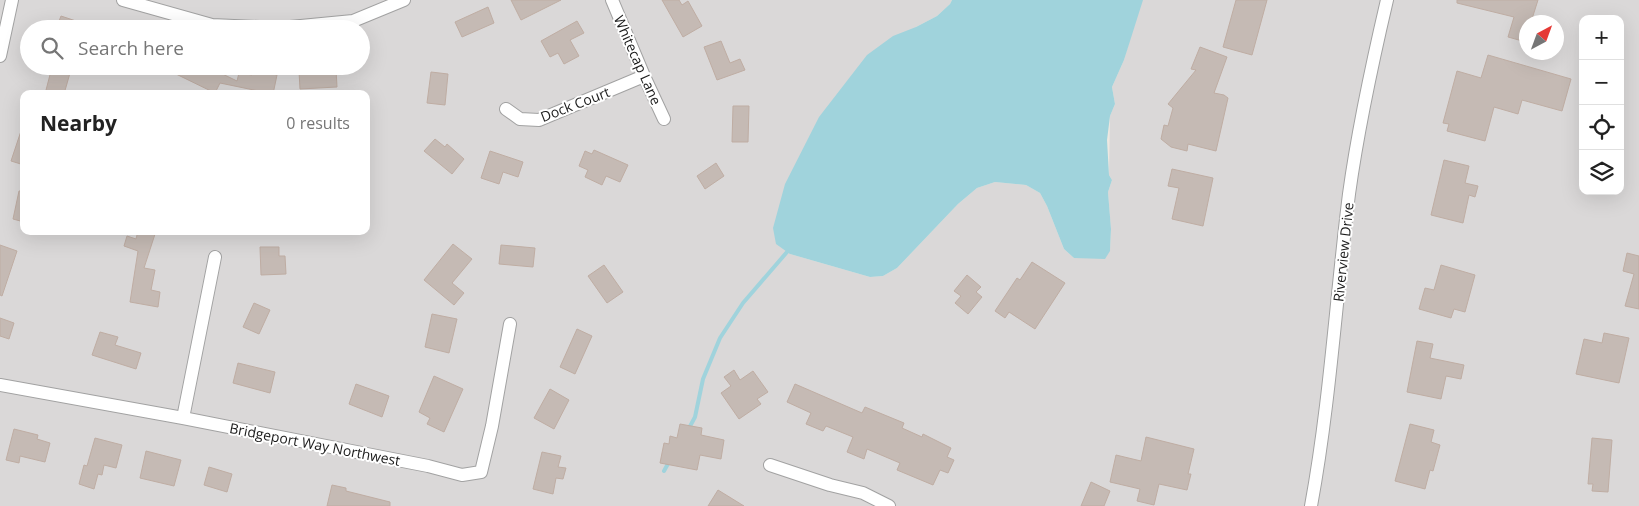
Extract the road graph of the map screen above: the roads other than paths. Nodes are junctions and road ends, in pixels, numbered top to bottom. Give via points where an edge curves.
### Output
1 (12, 0) edge
2 (123, 0) edge
3 (404, 0) edge
4 (612, 0) edge
5 (1387, 0) edge
6 (194, 20) edge
7 (355, 20) edge
8 (0, 56) edge
9 (644, 76) junction
10 (506, 109) dead end
11 (664, 119) dead end
12 (215, 257) dead end
13 (510, 324) dead end
14 (0, 385) edge
15 (183, 418) junction
16 (770, 465) dead end
17 (889, 506) edge
18 (1311, 506) edge

1 - 8 street
2 - 6 street
3 - 7 street
4 - 9 street, Whitecap Lane
5 - 18 street, Riverview Drive via 1372,62 1350,193 1320,456
9 - 10 street, Dock Court via 538,120 520,119
9 - 11 street, Whitecap Lane
12 - 15 street
13 - 15 street, Bridgeport Way Northwest via 482,472 462,475
14 - 15 street, Bridgeport Way Northwest
16 - 17 street via 862,493

